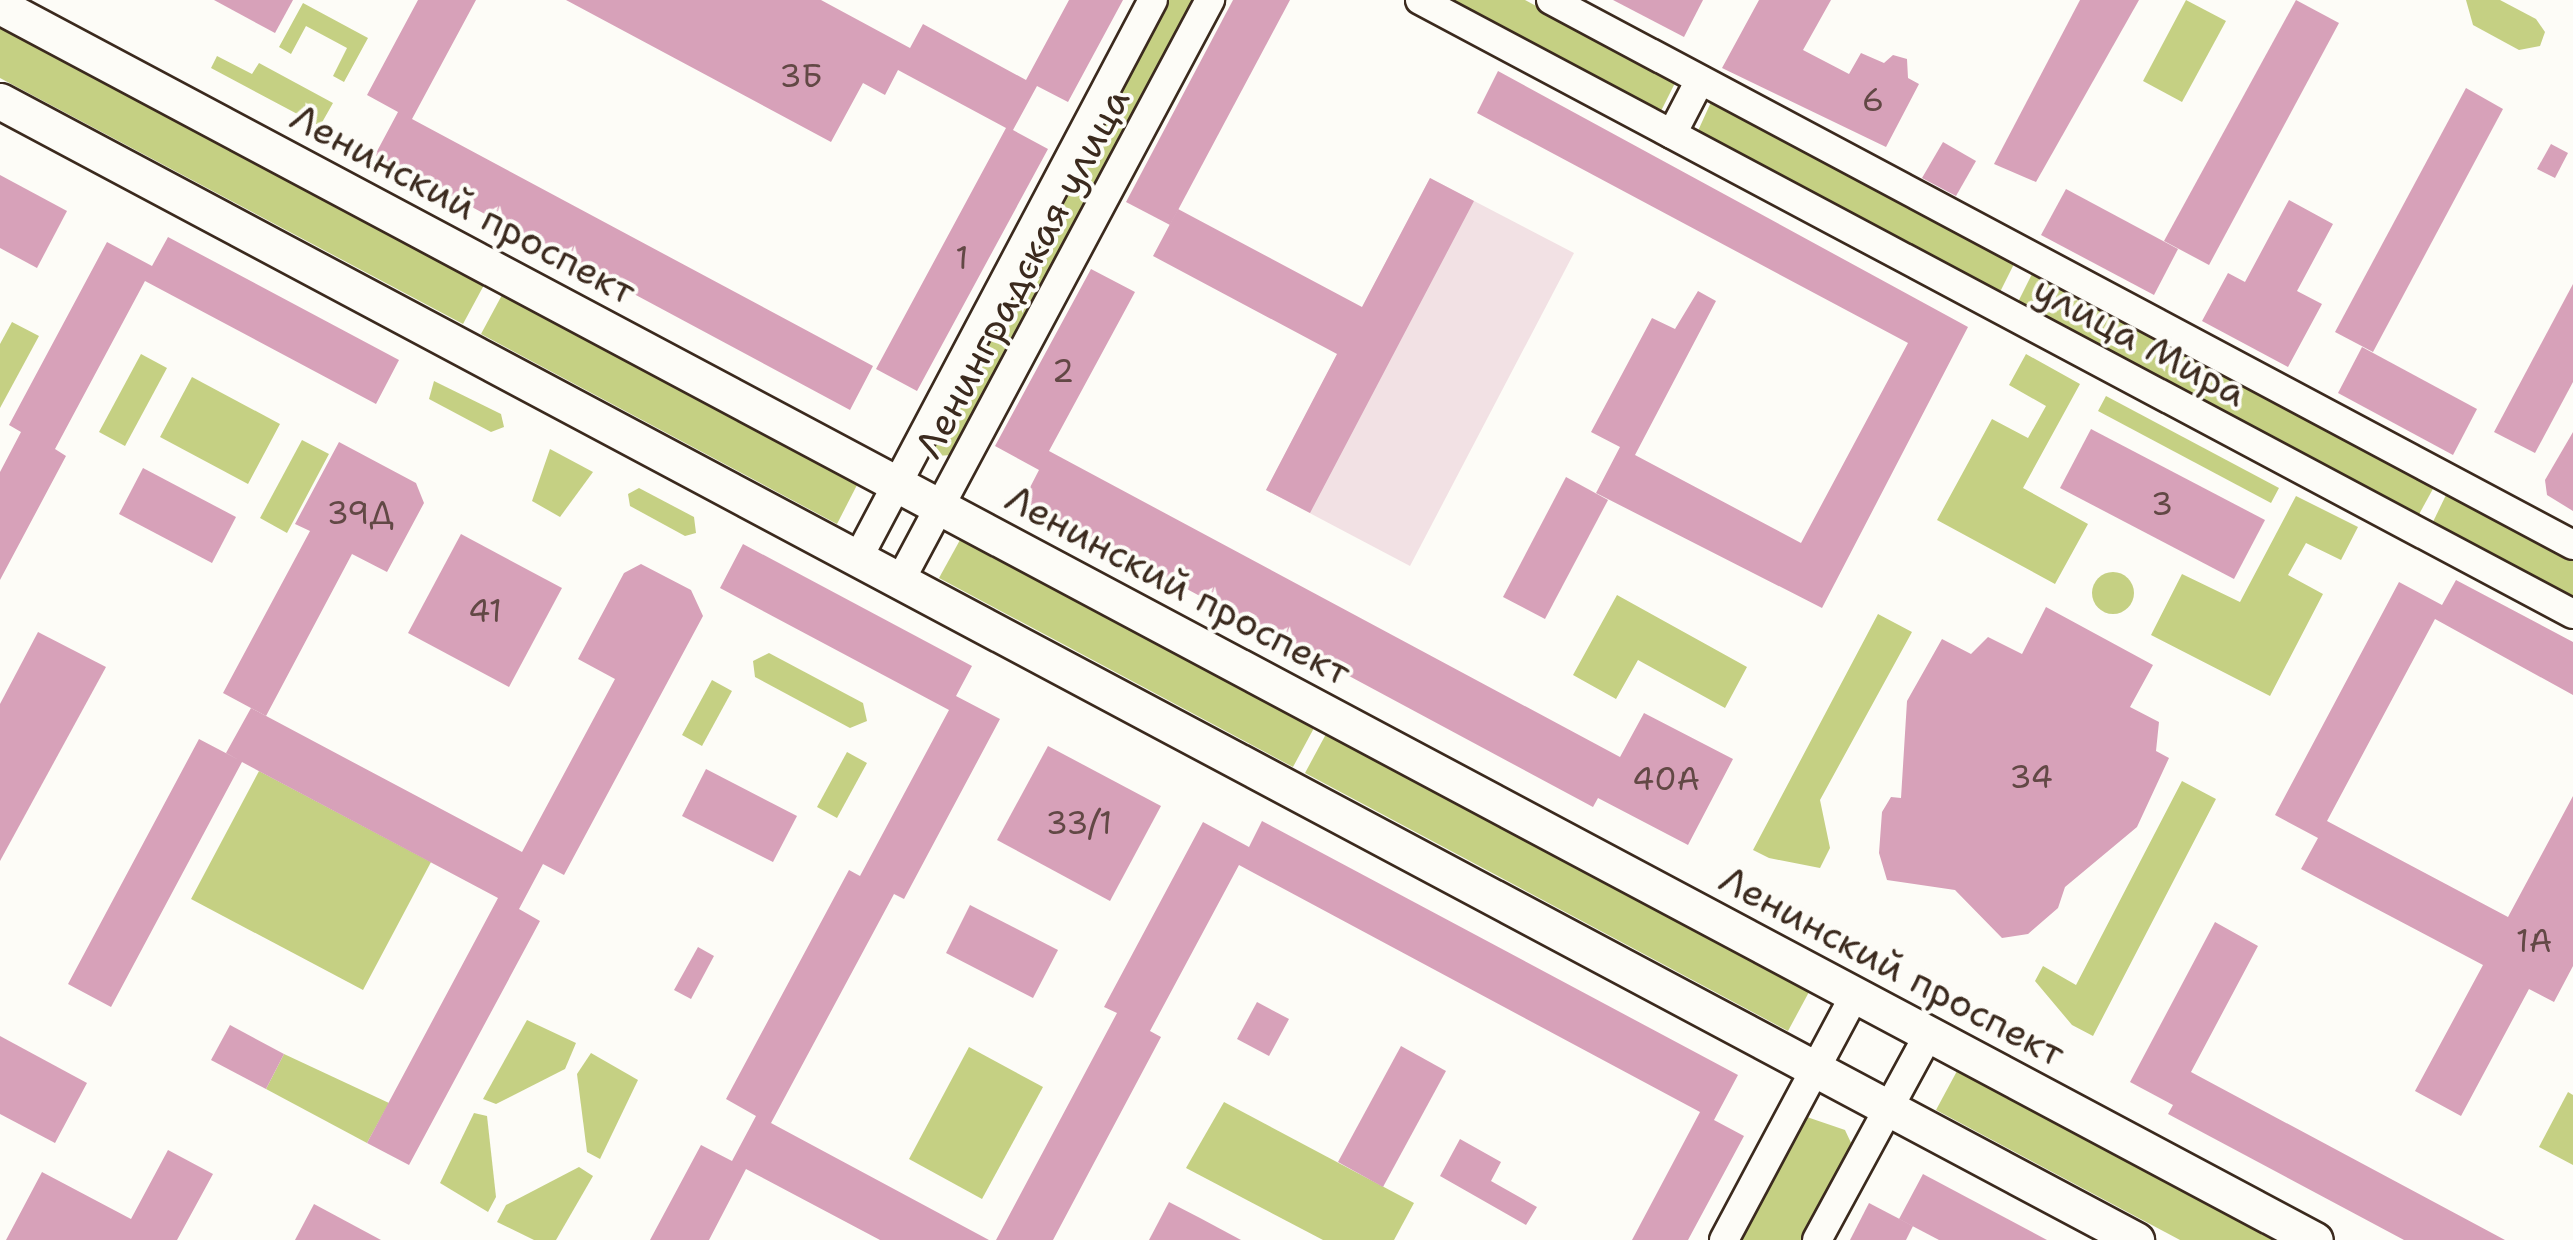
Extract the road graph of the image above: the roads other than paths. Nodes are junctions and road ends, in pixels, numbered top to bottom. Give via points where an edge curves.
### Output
1 (1153, 0) edge
2 (1210, 0) edge
3 (1420, 0) edge
4 (1551, 0) edge
5 (0, 6) edge
6 (1700, 80) junction
7 (0, 101) edge
8 (1672, 134) junction
9 (897, 484) junction
10 (940, 506) junction
11 (2573, 545) edge
12 (858, 558) junction
13 (900, 581) junction
14 (2573, 614) edge
15 (1855, 994) junction
16 (1928, 1034) junction
17 (1815, 1068) junction
18 (1888, 1108) junction
19 (1724, 1240) edge
20 (1817, 1240) edge
21 (2136, 1240) edge
22 (2315, 1240) edge

1 - 9 street, Ленинградская улица
2 - 10 street, Ленинградская улица
3 - 8 street, улица Мира
4 - 6 street, улица Мира
5 - 9 main road, Ленинский проспект
6 - 8 street
6 - 11 street, улица Мира
7 - 12 main road
8 - 14 street, улица Мира
9 - 10 main road, Ленинский проспект
9 - 12 street, Ленинградская улица
10 - 13 street, Ленинградская улица
10 - 15 main road, Ленинский проспект
12 - 13 main road
13 - 17 main road
15 - 16 main road, Ленинский проспект
15 - 17 street
16 - 18 street
16 - 22 main road, Ленинский проспект
17 - 18 main road
17 - 19 street
18 - 20 street
18 - 21 main road

